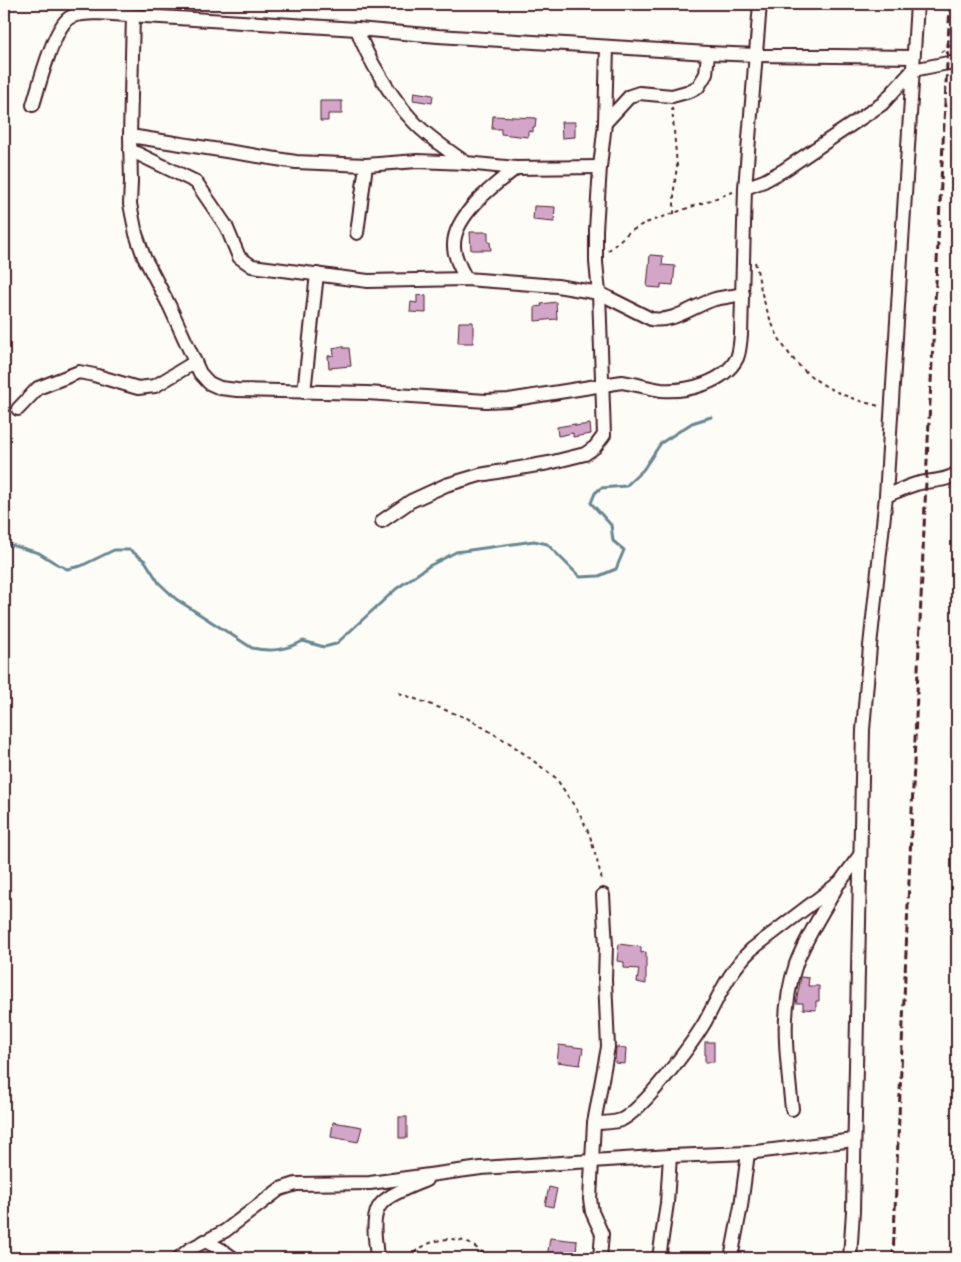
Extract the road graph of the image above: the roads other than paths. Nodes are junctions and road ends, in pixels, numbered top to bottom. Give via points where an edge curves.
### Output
1 (760, 4) edge
2 (917, 4) edge
3 (133, 16) junction
4 (357, 29) junction
5 (607, 47) junction
6 (708, 53) junction
7 (757, 55) junction
8 (913, 57) junction
9 (957, 64) edge
10 (913, 70) junction
11 (33, 105) dead end
12 (605, 124) junction
13 (130, 136) junction
14 (130, 150) junction
15 (466, 163) junction
16 (366, 165) junction
17 (600, 166) junction
18 (516, 168) junction
19 (745, 188) junction
20 (357, 233) dead end
21 (317, 274) junction
22 (466, 279) junction
23 (599, 293) junction
24 (743, 294) junction
25 (195, 362) junction
26 (603, 386) junction
27 (304, 392) junction
28 (18, 409) dead end
29 (957, 473) edge
30 (886, 496) junction
31 (382, 521) dead end
32 (860, 855) junction
33 (840, 882) junction
34 (603, 896) road end
35 (792, 1109) dead end
36 (594, 1123) junction
37 (854, 1140) junction
38 (748, 1153) junction
39 (670, 1156) junction
40 (592, 1162) junction
41 (438, 1174) junction
42 (205, 1242) junction
43 (179, 1258) edge
44 (233, 1258) edge
45 (377, 1258) edge
46 (600, 1258) edge
47 (659, 1258) edge
48 (731, 1258) edge
49 (850, 1258) edge

1 - 7 street
2 - 8 street
3 - 4 street
3 - 11 street via 96,13 69,18 53,44
3 - 13 street
4 - 5 street
4 - 15 street via 366,52 413,121
5 - 6 street
5 - 12 street
6 - 7 street
6 - 12 street via 706,74 698,87 672,96 639,93 630,96
7 - 8 street
7 - 19 street
8 - 10 street
9 - 10 street
10 - 19 street via 882,104 790,166
10 - 30 street
12 - 17 street
13 - 14 street
13 - 16 street via 296,162
14 - 21 street via 196,182 226,226 244,262 259,267
14 - 25 street via 130,204 140,247
15 - 16 street via 417,161
15 - 18 street
16 - 20 street
17 - 18 street
17 - 23 street via 596,262
18 - 22 street via 480,198 458,227 454,249
19 - 24 street
21 - 22 street via 368,281
21 - 27 street
22 - 23 street via 557,286
23 - 24 street via 651,319 660,320 715,300
23 - 26 street
24 - 26 street via 739,351 723,375 684,388 662,390 622,382
25 - 27 street via 209,383 220,388
25 - 28 street via 155,386 138,388 79,372 38,388
26 - 27 street via 486,401
26 - 31 street via 604,435 585,454 446,485 411,501
29 - 30 street
30 - 32 street via 864,721
32 - 33 street
32 - 37 street
33 - 35 street via 802,950 790,984 784,1031
33 - 36 street via 739,962 693,1040 643,1102 622,1119
34 - 36 street via 608,1047
36 - 40 street
37 - 38 street
37 - 49 street
38 - 39 street
38 - 48 street
39 - 40 street
39 - 47 street via 668,1204
40 - 41 street via 481,1168
40 - 46 street via 590,1199 602,1234
41 - 42 street via 370,1184 296,1184 280,1189 225,1231
41 - 45 street via 381,1204 375,1224
42 - 43 street
42 - 44 street

